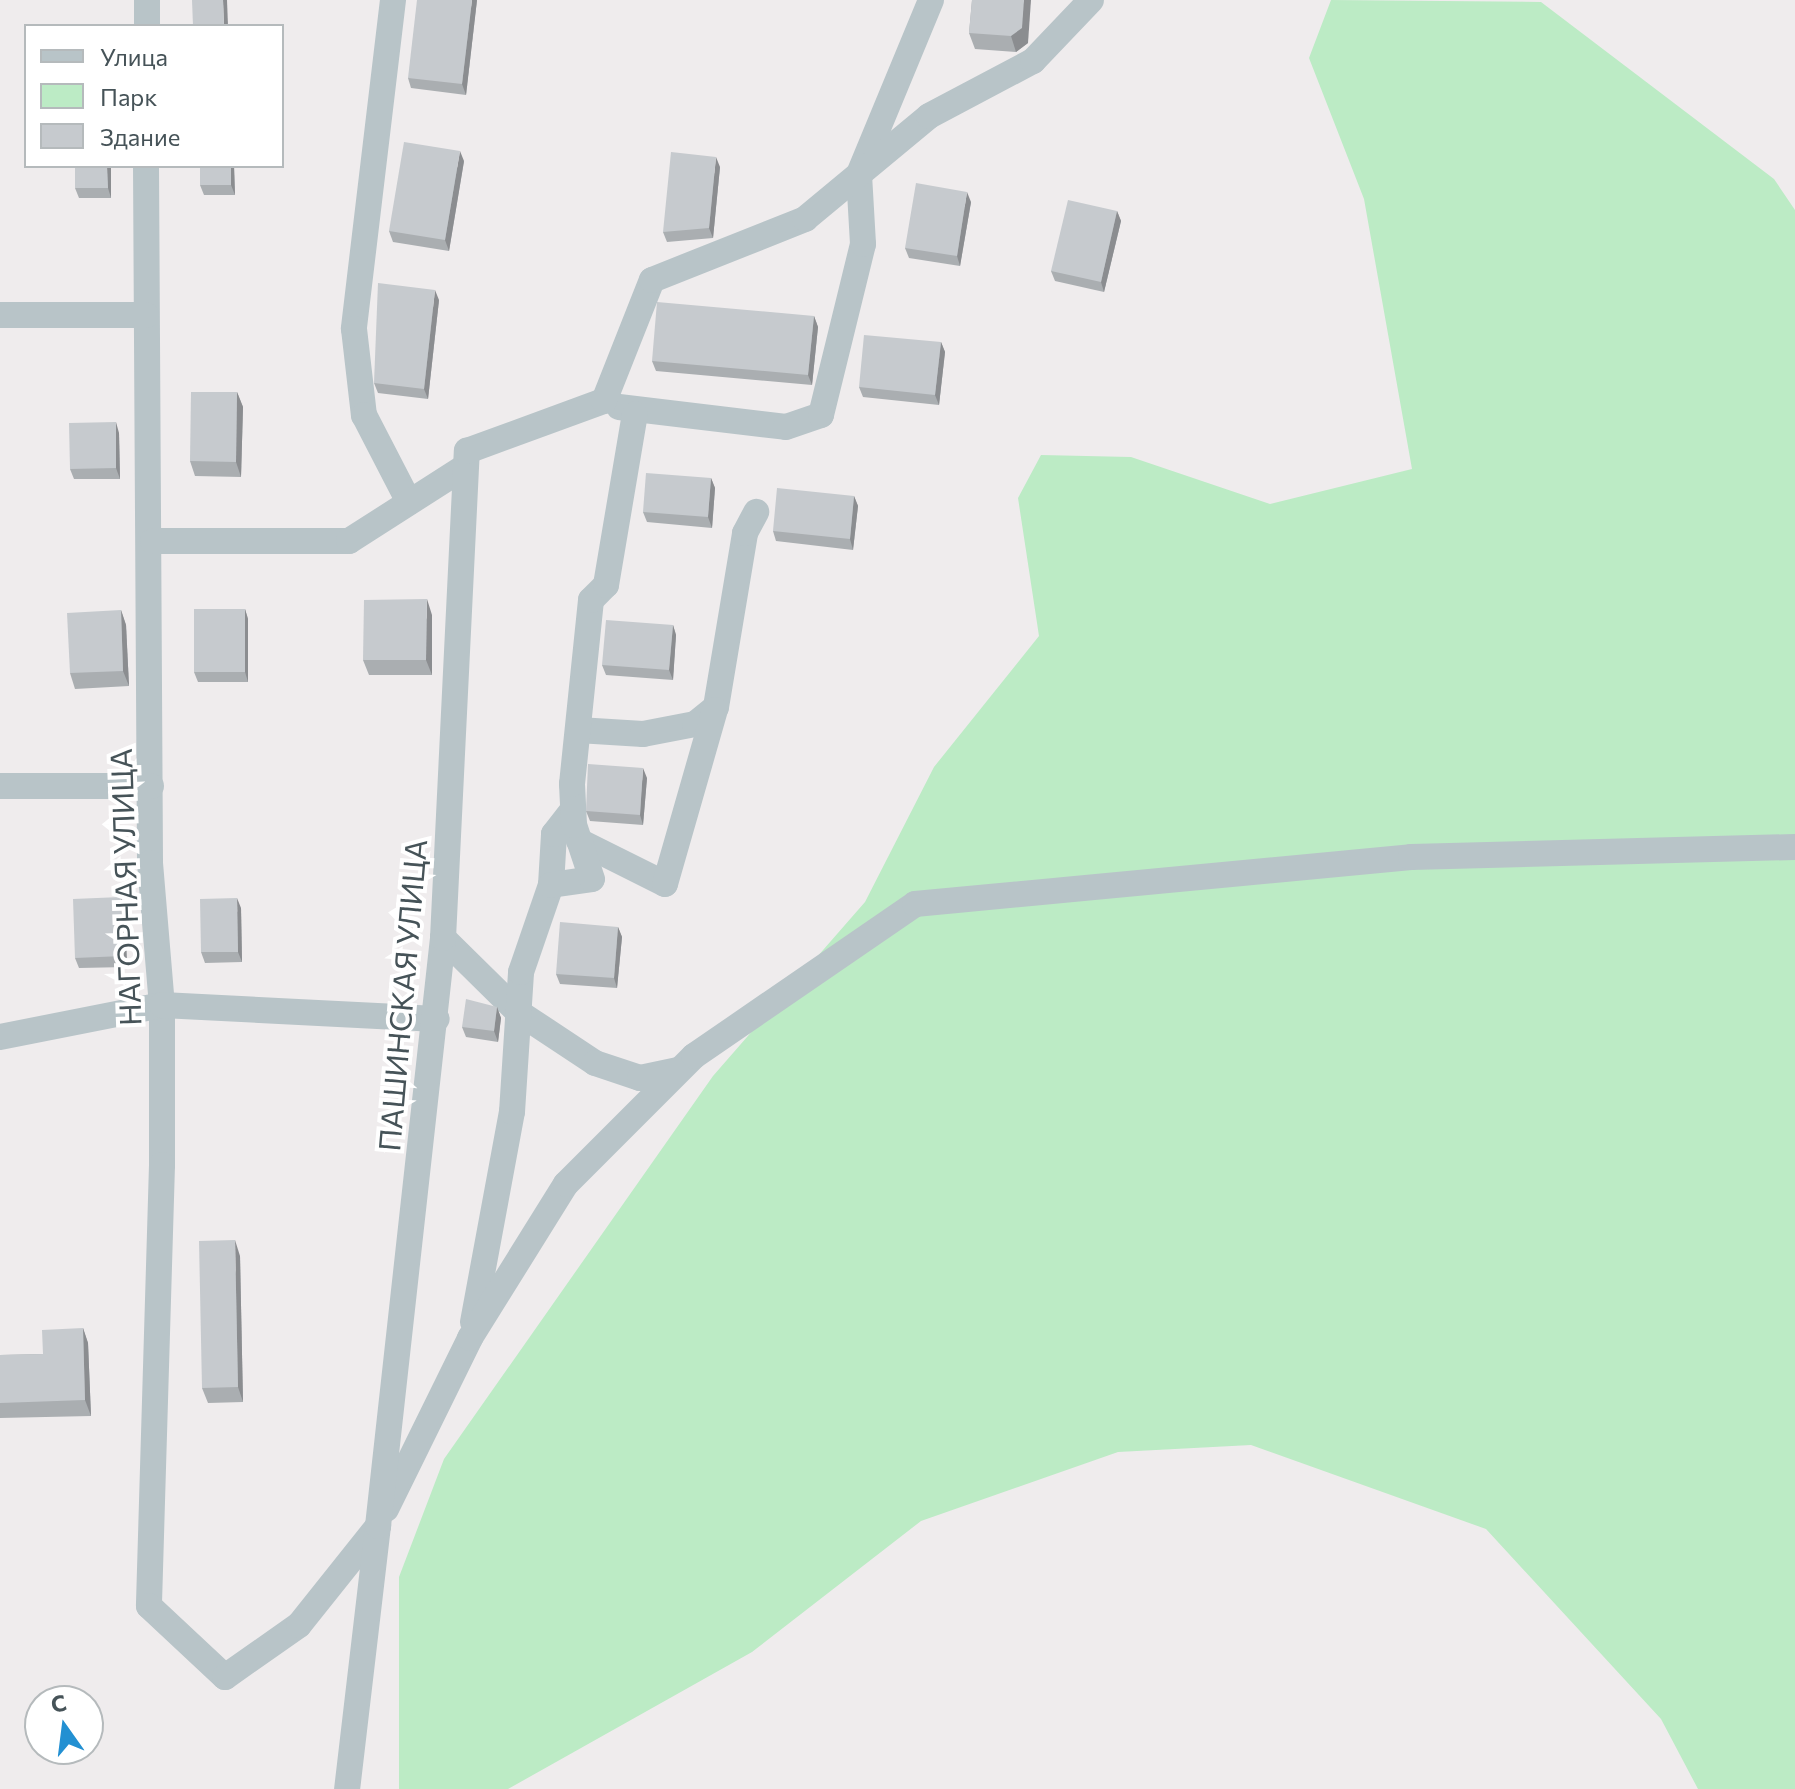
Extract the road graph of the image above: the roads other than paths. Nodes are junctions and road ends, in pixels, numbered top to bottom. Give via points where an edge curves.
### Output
1 (147, 0) edge
2 (393, 0) edge
3 (931, 0) edge
4 (1091, 0) edge
5 (147, 24) edge
6 (146, 168) edge
7 (859, 174) junction
8 (0, 315) edge
9 (146, 315) junction
10 (604, 401) junction
11 (635, 414) junction
12 (463, 468) junction
13 (409, 502) junction
14 (756, 512) dead end
15 (153, 541) junction
16 (716, 707) junction
17 (578, 730) junction
18 (0, 786) edge
19 (151, 786) junction
20 (573, 810) junction
21 (579, 841) junction
22 (1795, 847) edge
23 (551, 885) junction
24 (443, 938) junction
25 (162, 1005) junction
26 (518, 1012) junction
27 (437, 1019) junction
28 (0, 1037) edge
29 (679, 1070) junction
30 (470, 1338) junction
31 (378, 1526) junction
32 (347, 1789) edge

1 - 5 street
2 - 13 street via 354,329 364,415
3 - 7 street
4 - 7 street via 1033,61 929,116
6 - 9 street, НАГОРНАЯ УЛИЦА
7 - 10 street via 805,219 652,280
7 - 11 street via 863,244 821,415 786,427
8 - 9 street
9 - 15 street, НАГОРНАЯ УЛИЦА
10 - 11 street
10 - 12 street via 467,451
11 - 17 street via 606,585 591,600
12 - 13 street
12 - 24 street, ПАШИНСКАЯ УЛИЦА
13 - 15 street via 349,541
14 - 16 street via 745,533
15 - 19 street, НАГОРНАЯ УЛИЦА
16 - 17 street via 695,724 643,734
16 - 21 street via 665,884
17 - 20 street
18 - 19 street
19 - 25 street, НАГОРНАЯ УЛИЦА
20 - 21 street
20 - 23 street via 554,834
21 - 23 street via 592,879
22 - 29 street via 1411,857 915,904
23 - 26 street via 521,972
24 - 26 street
24 - 27 street, ПАШИНСКАЯ УЛИЦА
25 - 27 street
25 - 28 street
25 - 31 street, НАГОРНАЯ УЛИЦА via 149,1606 225,1677 299,1625
26 - 29 street via 595,1063 640,1078
26 - 30 street via 512,1112
27 - 31 street, ПАШИНСКАЯ УЛИЦА
29 - 30 street via 566,1184
30 - 31 street
31 - 32 street, ПАШИНСКАЯ УЛИЦА

